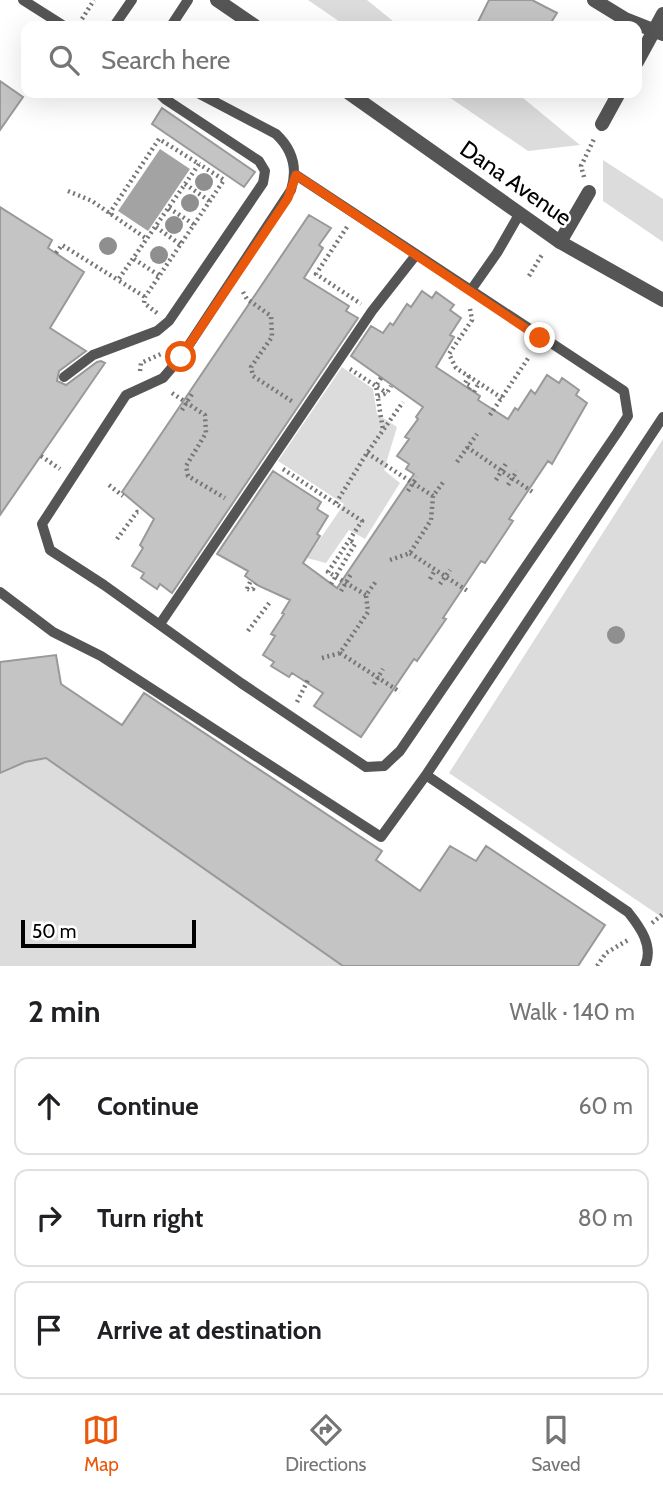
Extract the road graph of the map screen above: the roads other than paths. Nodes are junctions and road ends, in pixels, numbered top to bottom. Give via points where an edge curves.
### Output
1 (23, 0) edge
2 (132, 0) edge
3 (188, 0) edge
4 (217, 0) edge
5 (594, 0) edge
6 (663, 15) edge
7 (56, 21) edge
8 (117, 21) edge
9 (174, 21) edge
10 (247, 21) edge
11 (630, 21) edge
12 (642, 26) edge
13 (659, 32) edge
14 (642, 55) edge
15 (164, 98) edge
16 (208, 98) edge
17 (356, 98) edge
18 (616, 98) edge
19 (601, 124) road end
20 (296, 175) junction
21 (589, 191) road end
22 (520, 214) junction
23 (556, 240) junction
24 (416, 255) junction
25 (471, 290) junction
26 (663, 300) edge
27 (64, 377) dead end
28 (663, 417) edge
29 (0, 592) edge
30 (160, 624) junction
31 (426, 775) junction
32 (645, 966) edge

1 - 7 lane
2 - 8 lane
3 - 9 lane
4 - 10 street
5 - 11 street
6 - 13 street
12 - 13 street
13 - 14 street
15 - 27 lane via 259,161 265,171 262,183 169,321 157,331 93,355
16 - 20 lane via 276,134 294,159
17 - 22 street, Dana Avenue
18 - 19 street
20 - 24 lane
20 - 30 lane via 288,198 181,357 163,378 126,395 43,524 50,550
21 - 23 street
22 - 23 street, Dana Avenue
22 - 25 lane
23 - 26 street, Dana Avenue
24 - 25 lane
24 - 30 lane via 376,305
25 - 30 lane via 624,391 628,416 400,751 384,766 366,767
28 - 31 lane
29 - 31 lane via 53,632 101,656 381,837
31 - 32 lane via 628,912 643,931 648,952

